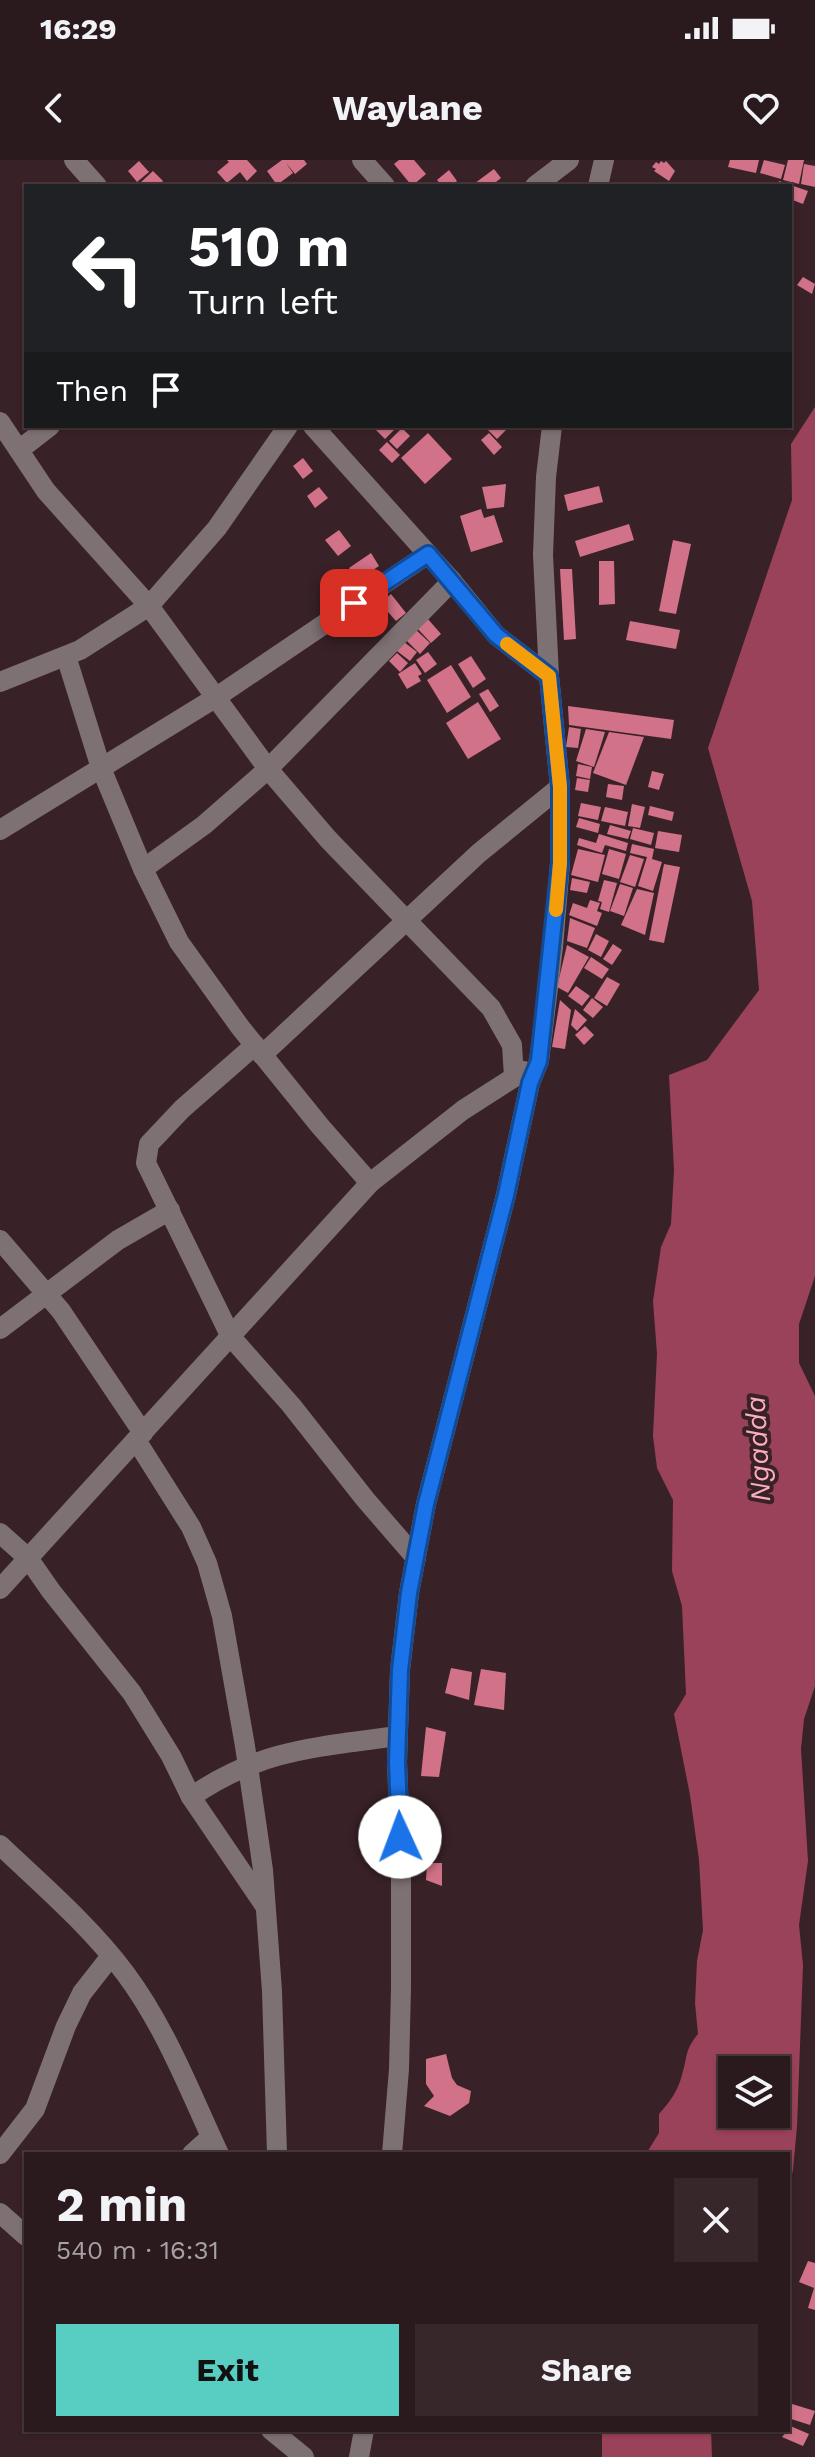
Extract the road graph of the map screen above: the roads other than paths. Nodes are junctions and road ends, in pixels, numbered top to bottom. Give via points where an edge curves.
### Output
1 (74, 160) edge
2 (362, 160) edge
3 (569, 160) edge
4 (604, 160) edge
5 (95, 184) edge
6 (383, 184) edge
7 (538, 184) edge
8 (598, 184) edge
9 (0, 422) edge
10 (47, 428) edge
11 (287, 428) edge
12 (315, 428) edge
13 (552, 428) edge
14 (19, 450) junction
15 (428, 554) junction
16 (452, 581) junction
17 (149, 606) junction
18 (66, 656) junction
19 (549, 676) junction
20 (0, 682) edge
21 (215, 698) junction
22 (101, 768) junction
23 (268, 769) junction
24 (560, 787) junction
25 (0, 830) edge
26 (143, 869) junction
27 (404, 920) junction
28 (259, 1050) junction
29 (539, 1061) junction
30 (514, 1077) junction
31 (370, 1183) junction
32 (170, 1210) junction
33 (0, 1240) edge
34 (46, 1292) junction
35 (0, 1329) edge
36 (231, 1337) junction
37 (140, 1437) junction
38 (0, 1533) edge
39 (28, 1558) junction
40 (416, 1558) junction
41 (0, 1589) edge
42 (398, 1736) junction
43 (248, 1764) junction
44 (191, 1797) junction
45 (0, 1845) edge
46 (265, 1906) junction
47 (111, 1956) junction
48 (215, 2146) edge
49 (277, 2152) edge
50 (392, 2152) edge
51 (0, 2154) edge
52 (0, 2213) edge
53 (24, 2234) edge
54 (273, 2432) edge
55 (364, 2432) edge
56 (304, 2457) edge
57 (359, 2457) edge

1 - 5 street
2 - 6 street
3 - 7 street
4 - 8 street
9 - 14 street
10 - 14 street
11 - 17 street via 217,528
12 - 15 street
13 - 19 street via 543,555
14 - 17 street via 46,491
15 - 16 street
15 - 21 street
16 - 19 street via 496,635
16 - 23 street
17 - 18 street
17 - 21 street
18 - 20 street
18 - 22 street
19 - 24 street
21 - 22 street
21 - 23 street
22 - 25 street
22 - 26 street
23 - 26 street
23 - 27 street
24 - 27 street
24 - 29 street via 559,877
26 - 28 street via 179,942
27 - 28 street
27 - 30 street via 491,1008 512,1045
28 - 31 street
28 - 32 street via 182,1109 149,1144 146,1163
29 - 30 street
29 - 40 street
30 - 31 street
31 - 36 street
32 - 34 street
32 - 36 street
33 - 34 street
34 - 35 street
34 - 37 street
36 - 37 street
36 - 40 street
37 - 39 street
37 - 43 street via 207,1563 222,1616
38 - 39 street
39 - 41 street
39 - 44 street via 132,1693
40 - 42 street via 400,1670
42 - 43 street via 307,1748
42 - 50 street via 400,2015
43 - 44 street
43 - 46 street
44 - 46 street
45 - 47 street
46 - 49 street
47 - 48 street via 170,2047
47 - 51 street via 82,1993 35,2109
52 - 53 street
54 - 56 street
55 - 57 street

